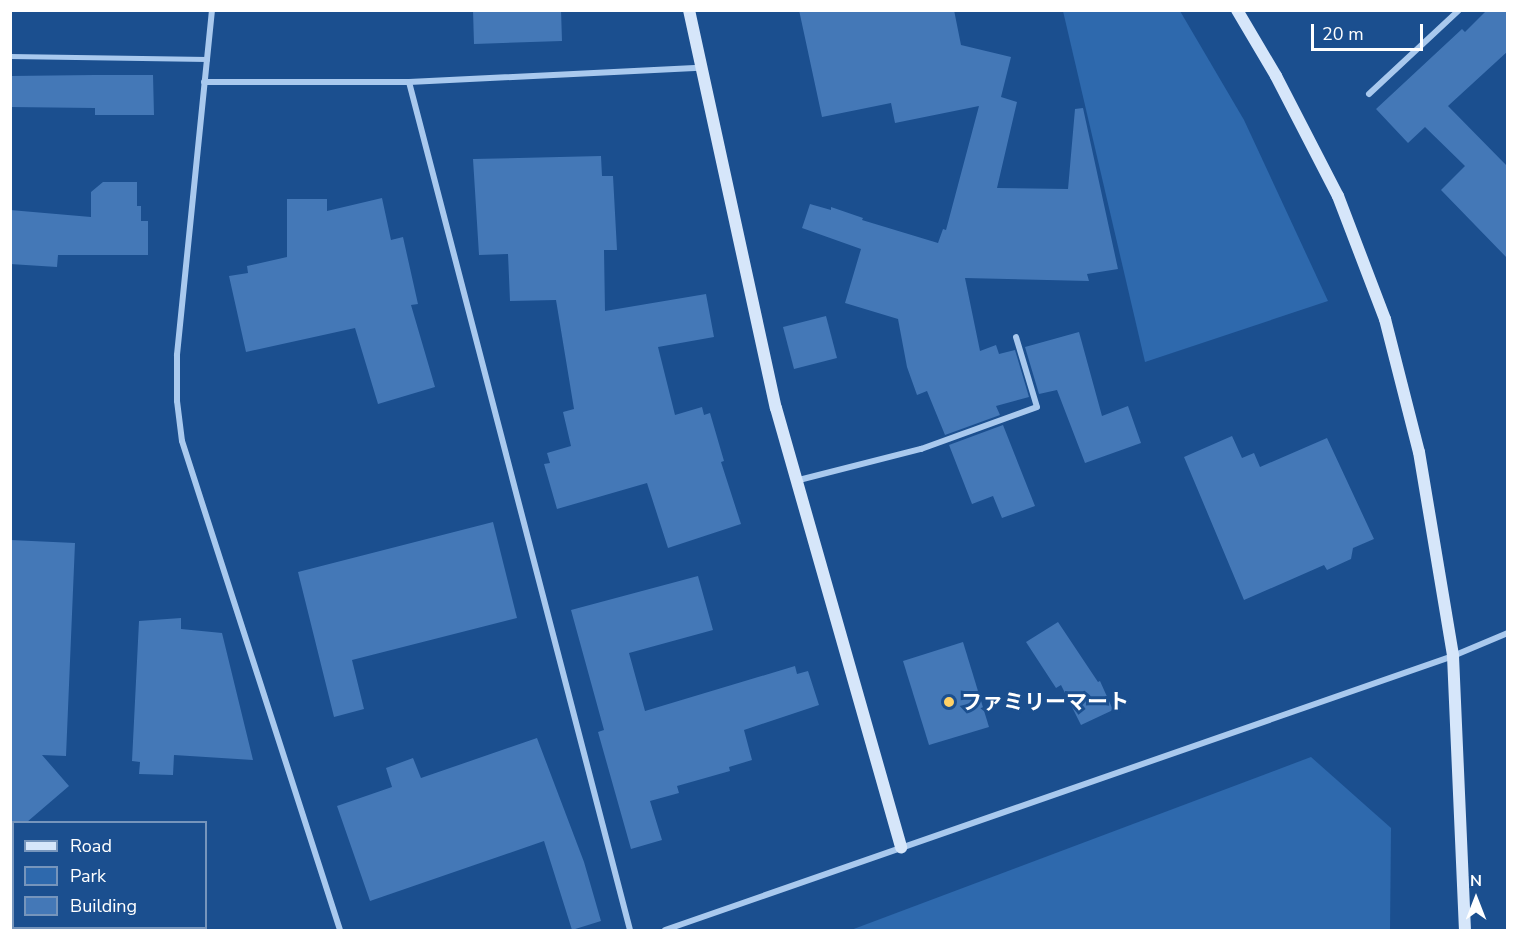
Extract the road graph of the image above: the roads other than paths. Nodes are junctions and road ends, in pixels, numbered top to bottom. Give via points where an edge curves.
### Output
1 (212, 10) edge
2 (689, 10) edge
3 (1237, 10) edge
4 (1459, 10) edge
5 (10, 56) edge
6 (207, 58) junction
7 (700, 68) junction
8 (204, 82) junction
9 (409, 82) junction
10 (1369, 94) dead end
11 (1016, 338) dead end
12 (795, 481) junction
13 (1508, 633) edge
14 (1453, 656) junction
15 (901, 848) junction
16 (1464, 928) edge
17 (340, 930) edge
18 (630, 930) edge
19 (665, 930) edge

1 - 6 street
2 - 7 street
3 - 14 street via 1338,196 1384,319 1419,452
4 - 10 street
5 - 6 lane
6 - 8 street
7 - 9 street
7 - 12 street
8 - 9 street
8 - 17 street via 177,355 182,441
9 - 18 street
11 - 12 street via 1037,407 921,449
12 - 15 street
13 - 14 street
14 - 15 street
14 - 16 street
15 - 19 street

